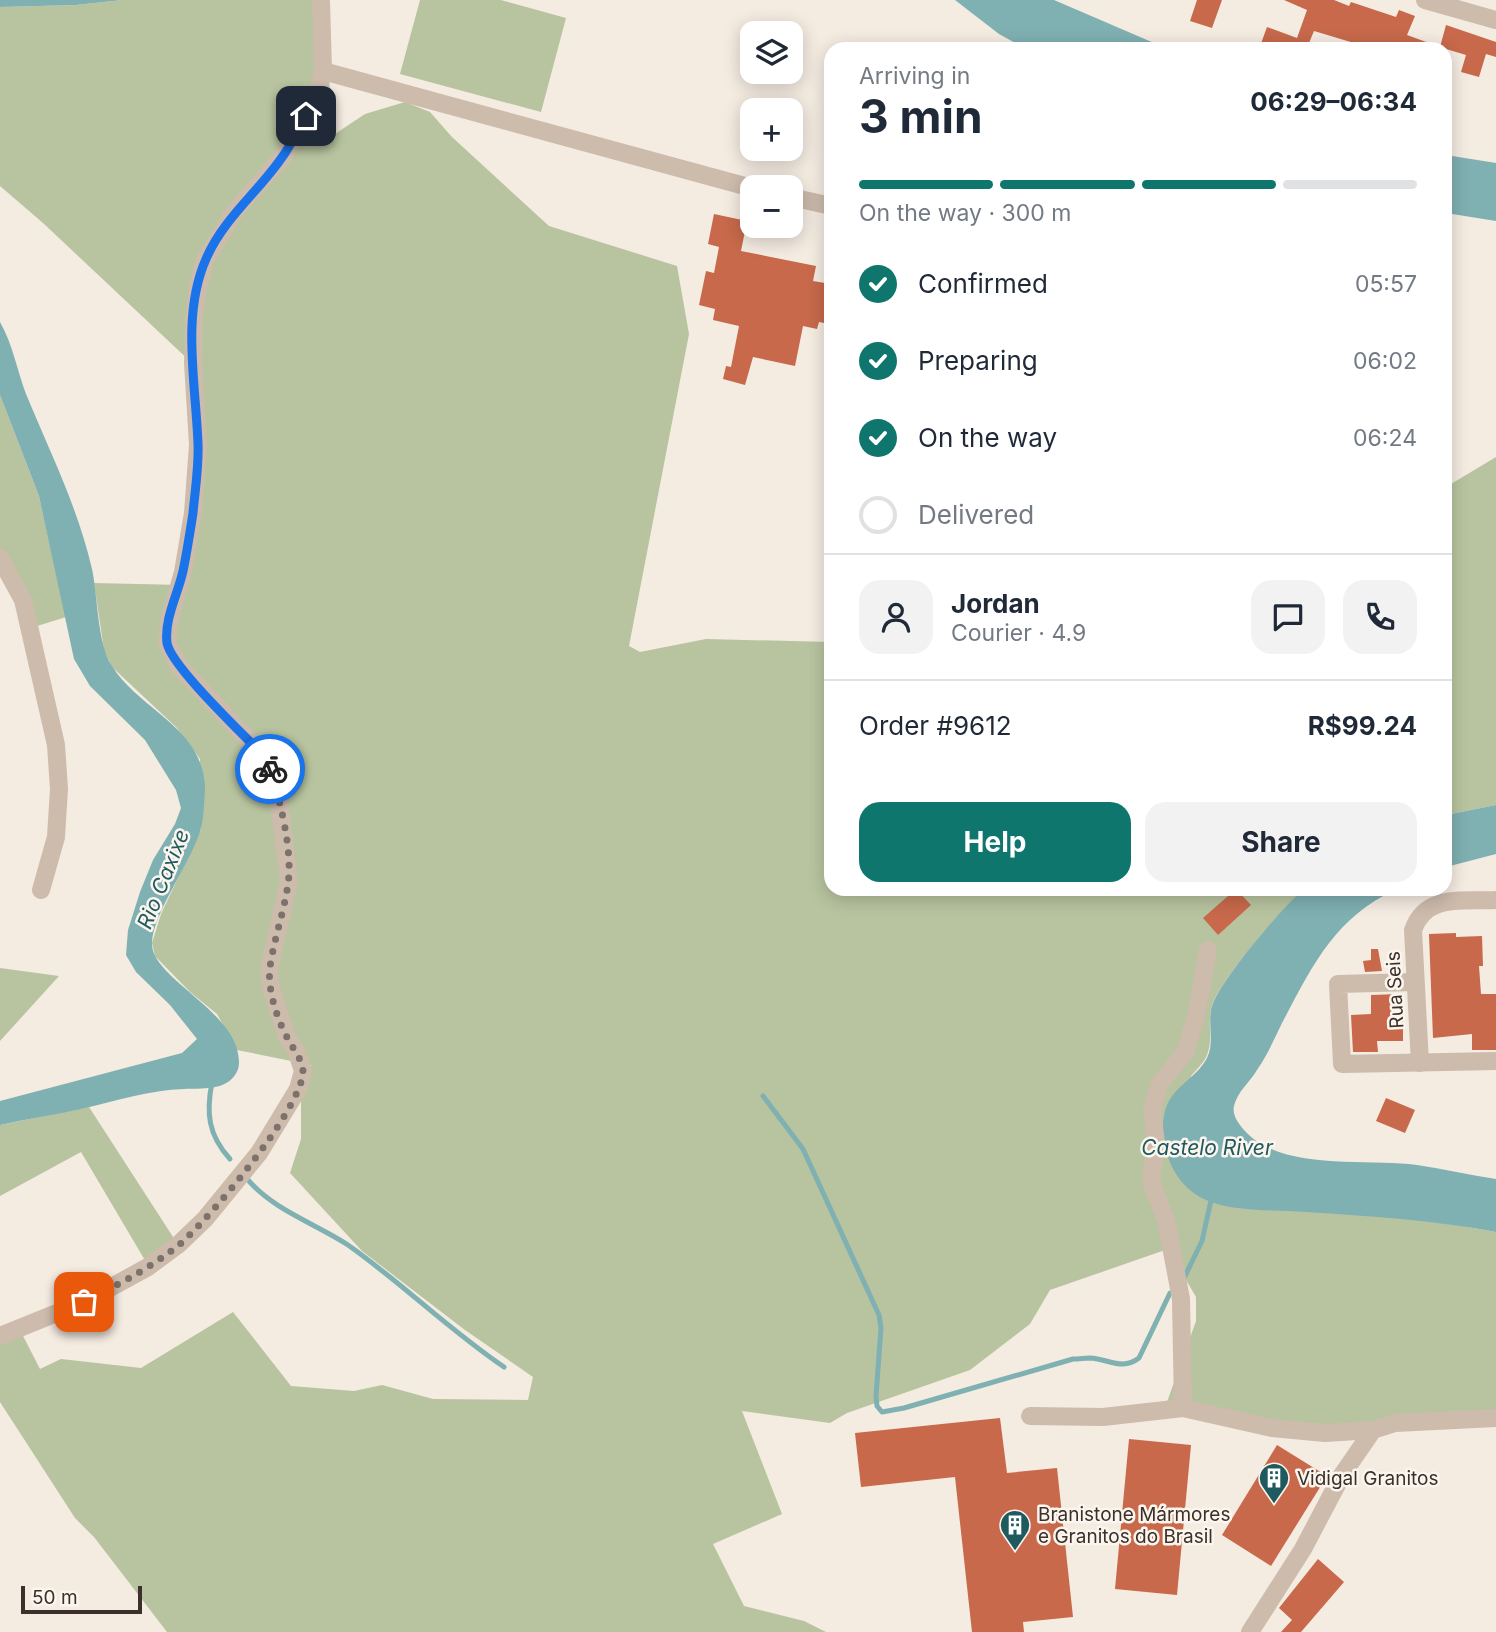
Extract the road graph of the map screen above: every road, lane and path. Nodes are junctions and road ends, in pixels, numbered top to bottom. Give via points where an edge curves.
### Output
1 (321, 0) edge
2 (1425, 0) edge
3 (1496, 20) edge
4 (323, 71) junction
5 (740, 185) edge
6 (803, 200) edge
7 (824, 204) edge
8 (0, 558) edge
9 (41, 890) dead end
10 (1496, 900) edge
11 (1208, 950) dead end
12 (1414, 982) junction
13 (1496, 1061) edge
14 (1420, 1063) junction
15 (0, 1336) edge
16 (1183, 1408) junction
17 (1030, 1416) dead end
18 (1496, 1418) edge
19 (1373, 1430) junction
20 (1250, 1632) edge

1 - 4 street
2 - 3 street
4 - 5 street
4 - 15 street via 318,92 285,154 235,211 205,260 194,316 198,445 193,513 167,643 179,666 260,752 278,794 289,881 269,969 279,1017 303,1071 298,1089 259,1153 179,1244 84,1302
6 - 7 street
8 - 9 street via 23,600 56,745 56,837
10 - 12 street, Rua Seis via 1426,908 1413,930
11 - 16 street via 1185,1052 1159,1085 1152,1110 1156,1143 1151,1182 1166,1220 1181,1299
12 - 14 street, Rua Seis
12 - 14 street via 1338,984 1342,1064
13 - 14 street
16 - 17 street via 1103,1417
16 - 19 street via 1272,1428 1325,1433
18 - 19 street via 1395,1423
19 - 20 street

